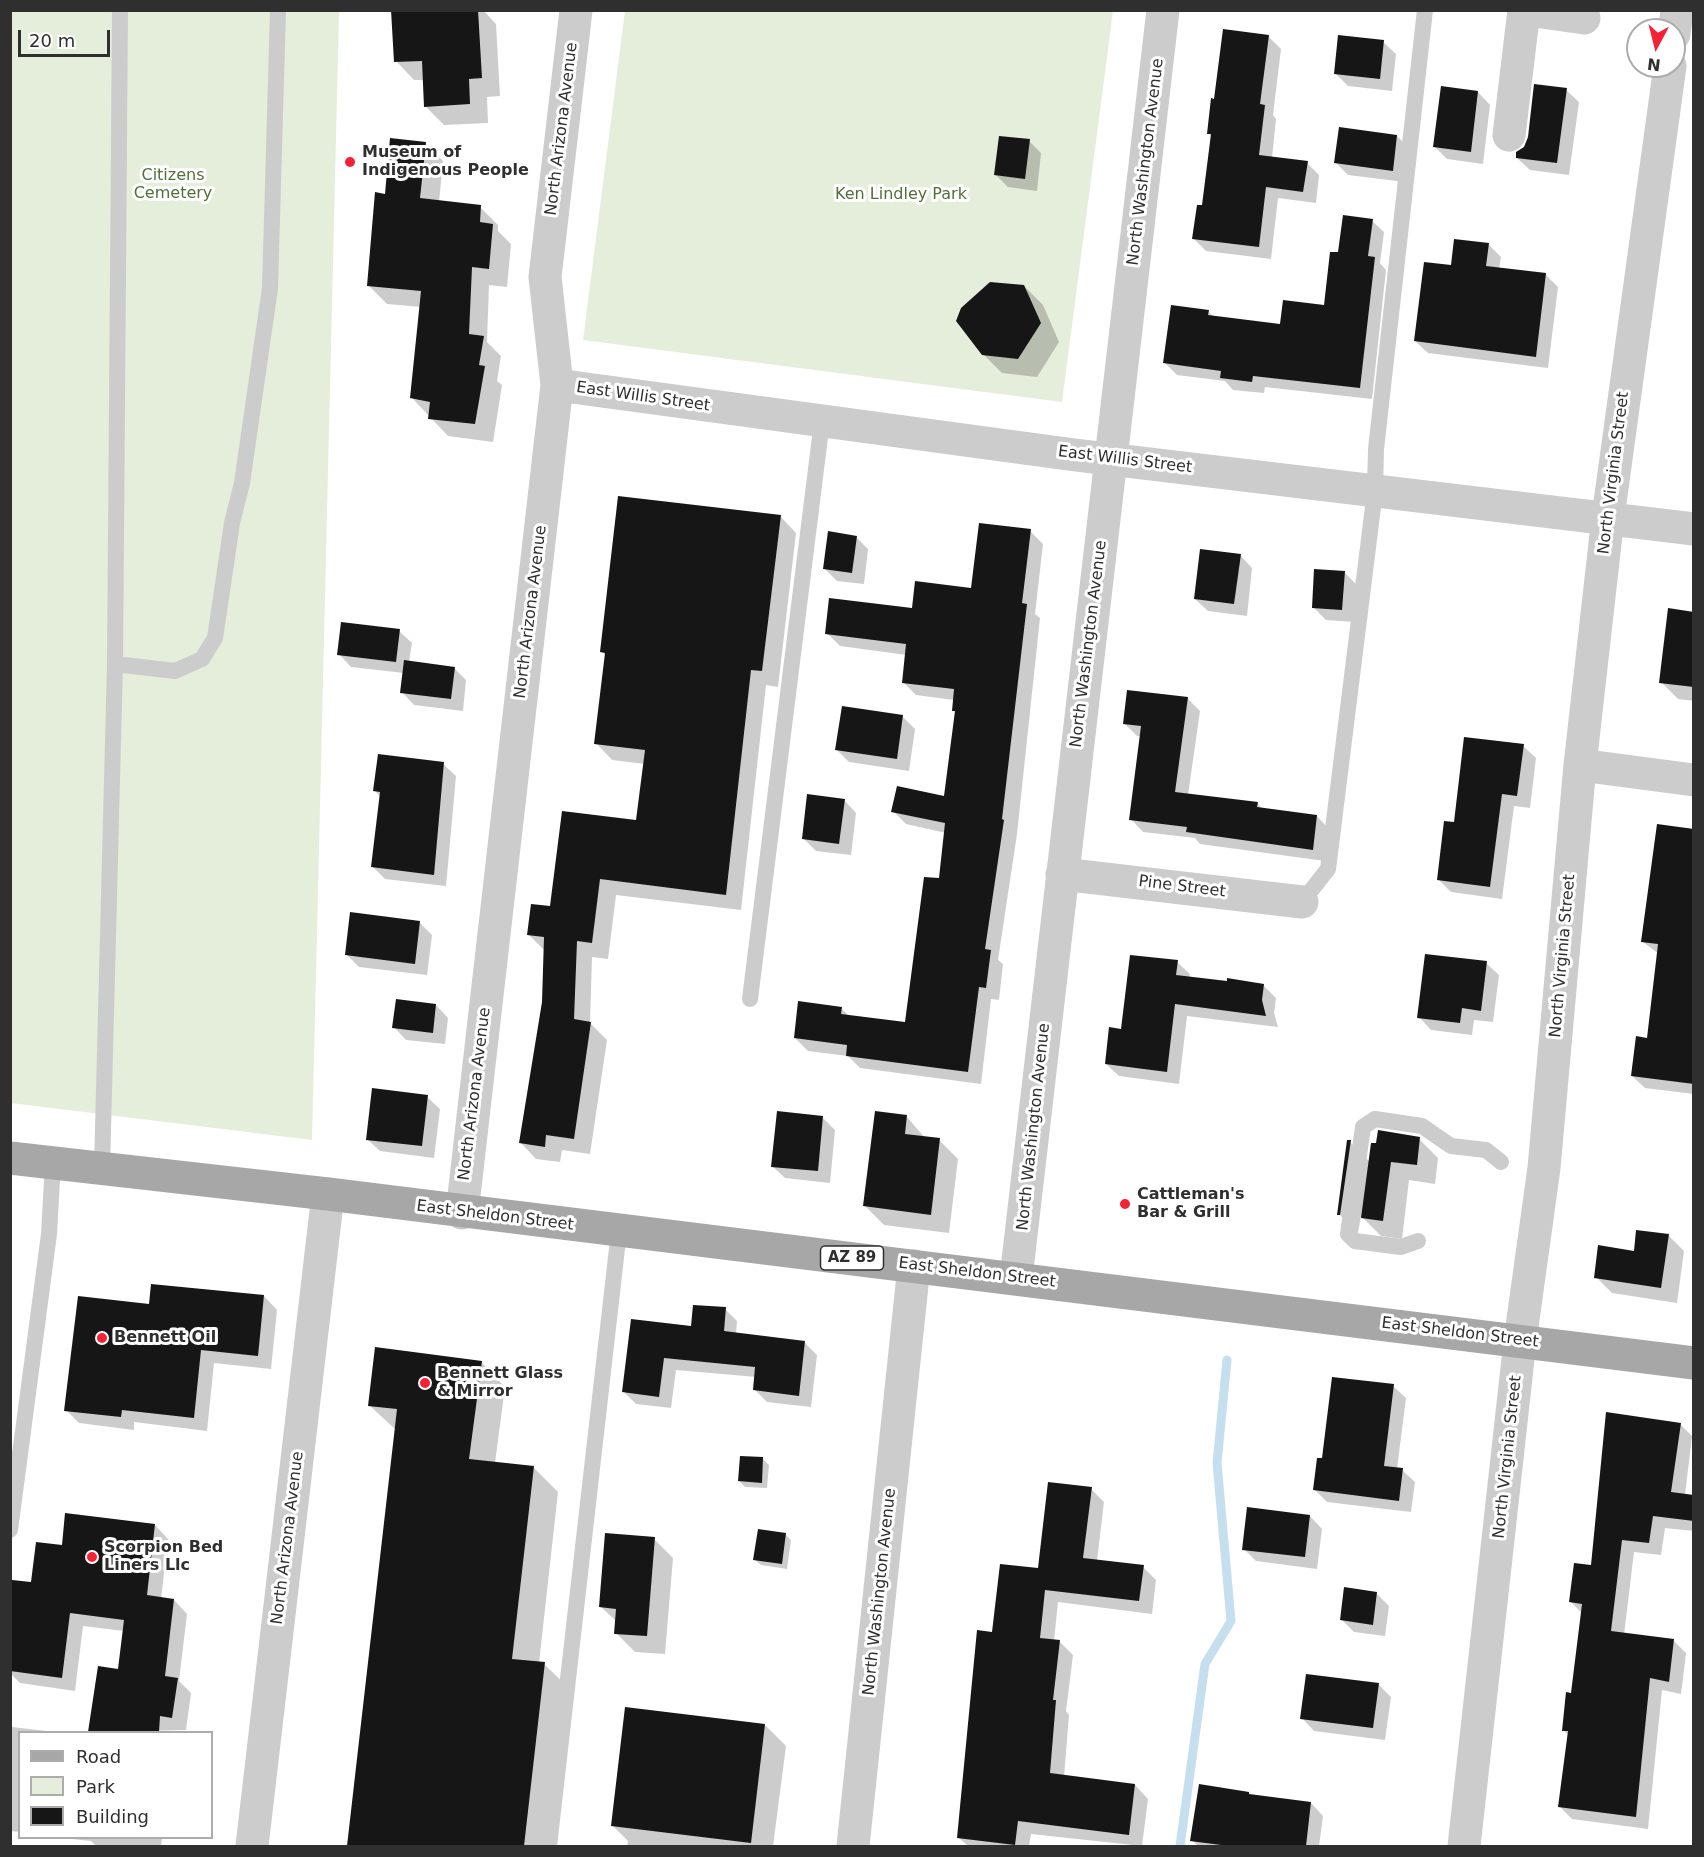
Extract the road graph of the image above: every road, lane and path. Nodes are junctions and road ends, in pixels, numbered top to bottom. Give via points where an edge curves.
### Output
1 (120, 10) edge
2 (278, 10) edge
3 (576, 10) edge
4 (1164, 10) edge
5 (1425, 10) edge
6 (1526, 10) edge
7 (1584, 18) dead end
8 (1668, 78) edge
9 (1509, 135) dead end
10 (557, 385) junction
11 (822, 421) junction
12 (1111, 459) junction
13 (1376, 490) junction
14 (1608, 518) junction
15 (1694, 530) edge
16 (115, 664) junction
17 (1580, 765) junction
18 (1694, 780) edge
19 (1062, 874) junction
20 (1302, 902) joint
21 (750, 999) dead end
22 (10, 1158) edge
23 (1501, 1162) dead end
24 (53, 1163) junction
25 (102, 1168) junction
26 (328, 1194) junction
27 (462, 1213) junction
28 (619, 1231) junction
29 (1418, 1241) dead end
30 (915, 1266) junction
31 (1016, 1278) junction
32 (1521, 1341) junction
33 (1694, 1363) edge
34 (10, 1530) edge
35 (252, 1846) edge
36 (549, 1846) edge
37 (853, 1846) edge
38 (1464, 1846) edge

1 - 16 lane
2 - 16 lane via 270,288 215,638 202,659 175,671
3 - 10 street, North Arizona Avenue via 545,277
4 - 12 street, North Washington Avenue
5 - 13 lane via 1376,449
6 - 7 street
6 - 9 street
8 - 14 street, North Virginia Street
10 - 11 street, East Willis Street
10 - 27 street, North Arizona Avenue
11 - 12 street, East Willis Street
11 - 21 lane
12 - 13 street, East Willis Street
12 - 19 street, North Washington Avenue
13 - 14 street, East Willis Street
13 - 20 lane via 1328,869
14 - 15 street, East Willis Street
14 - 17 street, North Virginia Street
16 - 25 lane
17 - 18 street
17 - 32 street, North Virginia Street via 1544,1168
19 - 20 street, Pine Street
19 - 31 street, North Washington Avenue
22 - 24 main road, East Sheldon Street / AZ 89
23 - 29 lane via 1486,1150 1452,1146 1422,1126 1375,1119 1363,1127 1348,1234 1354,1241 1401,1247
24 - 25 main road, East Sheldon Street / AZ 89
24 - 34 lane via 49,1234
25 - 26 main road, East Sheldon Street / AZ 89
26 - 27 main road, East Sheldon Street / AZ 89
26 - 35 street, North Arizona Avenue
27 - 28 main road, East Sheldon Street / AZ 89
28 - 30 main road, East Sheldon Street / AZ 89
28 - 36 lane
30 - 31 main road, East Sheldon Street / AZ 89
30 - 37 street, North Washington Avenue
31 - 32 main road, East Sheldon Street / AZ 89
32 - 33 main road, East Sheldon Street / AZ 89
32 - 38 street, North Virginia Street

